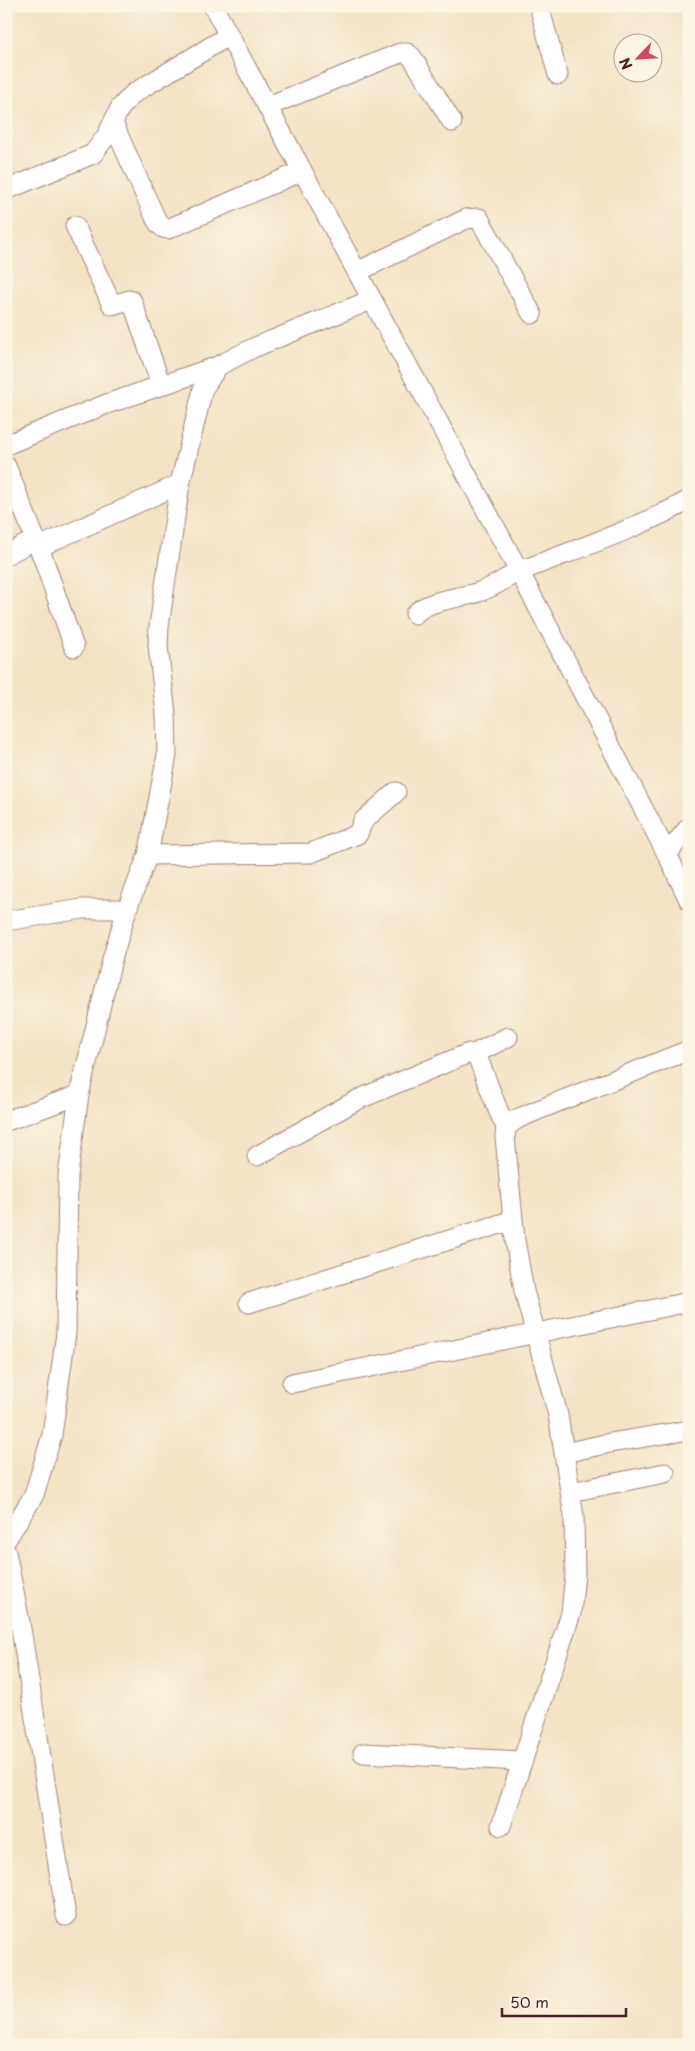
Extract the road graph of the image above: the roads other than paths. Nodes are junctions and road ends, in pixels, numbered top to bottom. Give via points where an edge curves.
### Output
1 (213, 6) edge
2 (539, 6) edge
3 (228, 36) junction
4 (558, 75) dead end
5 (268, 106) junction
6 (452, 122) dead end
7 (113, 123) junction
8 (302, 171) junction
9 (6, 190) edge
10 (75, 226) dead end
11 (356, 272) junction
12 (371, 300) junction
13 (532, 314) dead end
14 (218, 366) junction
15 (161, 385) junction
16 (6, 445) edge
17 (6, 466) edge
18 (180, 484) junction
19 (689, 500) edge
20 (37, 543) junction
21 (6, 555) edge
22 (519, 571) junction
23 (415, 614) dead end
24 (74, 647) dead end
25 (396, 792) dead end
26 (689, 827) edge
27 (667, 854) junction
28 (148, 855) junction
29 (689, 900) edge
30 (127, 909) junction
31 (6, 920) edge
32 (508, 1038) dead end
33 (689, 1050) edge
34 (474, 1054) junction
35 (79, 1095) junction
36 (6, 1120) edge
37 (506, 1128) junction
38 (257, 1156) dead end
39 (513, 1220) junction
40 (689, 1302) edge
41 (249, 1303) dead end
42 (536, 1334) junction
43 (292, 1383) dead end
44 (689, 1430) edge
45 (564, 1452) junction
46 (665, 1473) dead end
47 (570, 1492) junction
48 (6, 1540) edge
49 (6, 1552) edge
50 (363, 1753) dead end
51 (523, 1762) junction
52 (501, 1826) dead end
53 (66, 1916) dead end

1 - 3 street
2 - 4 street
3 - 5 street
3 - 7 street via 134,93 120,108
5 - 6 street via 407,53
5 - 8 street
7 - 8 street via 155,217 164,229
7 - 9 street via 93,154
8 - 11 street
10 - 15 street via 112,306 132,301
11 - 12 street
11 - 13 street via 466,219 479,218
12 - 14 street via 252,348
12 - 22 street
14 - 15 street
14 - 18 street via 203,389
15 - 16 street
17 - 20 street
18 - 20 street
18 - 28 street via 158,646 167,756
19 - 22 street via 636,526
20 - 21 street
20 - 24 street
22 - 23 street via 491,588 419,608
22 - 27 street
25 - 28 street via 363,821 358,834 311,853
26 - 27 street
27 - 29 street
28 - 30 street
30 - 31 street via 82,910
30 - 35 street
32 - 34 street
33 - 37 street via 524,1116
34 - 37 street
34 - 38 street via 464,1054 357,1100
35 - 36 street
35 - 48 street via 68,1174 66,1333 52,1435 34,1495
37 - 39 street
39 - 41 street
39 - 42 street via 524,1291
40 - 42 street
42 - 43 street
42 - 45 street via 558,1415
44 - 45 street
45 - 47 street
46 - 47 street
47 - 51 street via 574,1516 575,1574 571,1613
49 - 53 street
50 - 51 street
51 - 52 street

